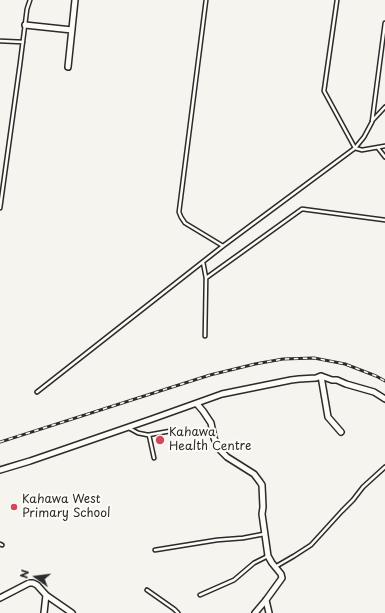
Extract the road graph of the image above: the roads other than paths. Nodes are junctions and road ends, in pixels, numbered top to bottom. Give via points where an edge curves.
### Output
1 (30, 0) edge
2 (75, 0) edge
3 (206, 0) edge
4 (337, 0) edge
5 (385, 23) edge
6 (25, 25) junction
7 (72, 30) junction
8 (384, 32) edge
9 (0, 41) edge
10 (23, 42) junction
11 (68, 67) dead end
12 (385, 107) edge
13 (372, 122) junction
14 (385, 146) edge
15 (355, 148) junction
16 (378, 148) junction
17 (385, 158) edge
18 (1, 188) edge
19 (0, 208) edge
20 (385, 220) edge
21 (223, 246) junction
22 (203, 262) junction
23 (206, 278) junction
24 (205, 336) dead end
25 (321, 376) junction
26 (37, 392) dead end
27 (385, 399) edge
28 (196, 404) junction
29 (128, 427) junction
30 (176, 430) dead end
31 (341, 432) dead end
32 (149, 435) junction
33 (154, 458) dead end
34 (385, 467) edge
35 (0, 470) edge
36 (265, 534) junction
37 (155, 550) dead end
38 (268, 556) junction
39 (274, 567) junction
40 (147, 590) dead end
41 (46, 595) junction
42 (200, 595) dead end
43 (0, 598) edge
44 (266, 600) junction
45 (44, 613) edge
46 (72, 613) edge
47 (178, 613) edge
48 (255, 613) edge
49 (269, 613) edge

1 - 6 lane via 26,9
2 - 7 street
3 - 21 lane via 179,212 185,223
4 - 15 lane via 324,91
5 - 8 lane
6 - 7 street
6 - 10 lane
7 - 11 street
8 - 13 lane
9 - 10 lane
10 - 18 lane
12 - 13 lane
13 - 15 lane
14 - 16 lane
15 - 16 lane
15 - 21 lane
16 - 17 lane
18 - 19 lane
20 - 23 lane via 302,209
21 - 22 lane
22 - 23 lane
22 - 26 lane
23 - 24 lane
25 - 27 street via 374,392
25 - 28 street via 222,394
25 - 31 street via 328,417
28 - 29 street
28 - 36 street via 211,423 219,448 227,457 254,474 260,482
29 - 32 lane via 138,433
29 - 35 street
30 - 32 lane
32 - 33 lane
34 - 39 lane via 363,487 311,545
36 - 37 lane
36 - 38 street
38 - 39 street
38 - 42 lane via 254,563 234,580
39 - 44 street via 282,578
40 - 47 lane
41 - 43 street via 37,585 29,583
41 - 45 street
41 - 46 street
44 - 48 street
44 - 49 street

